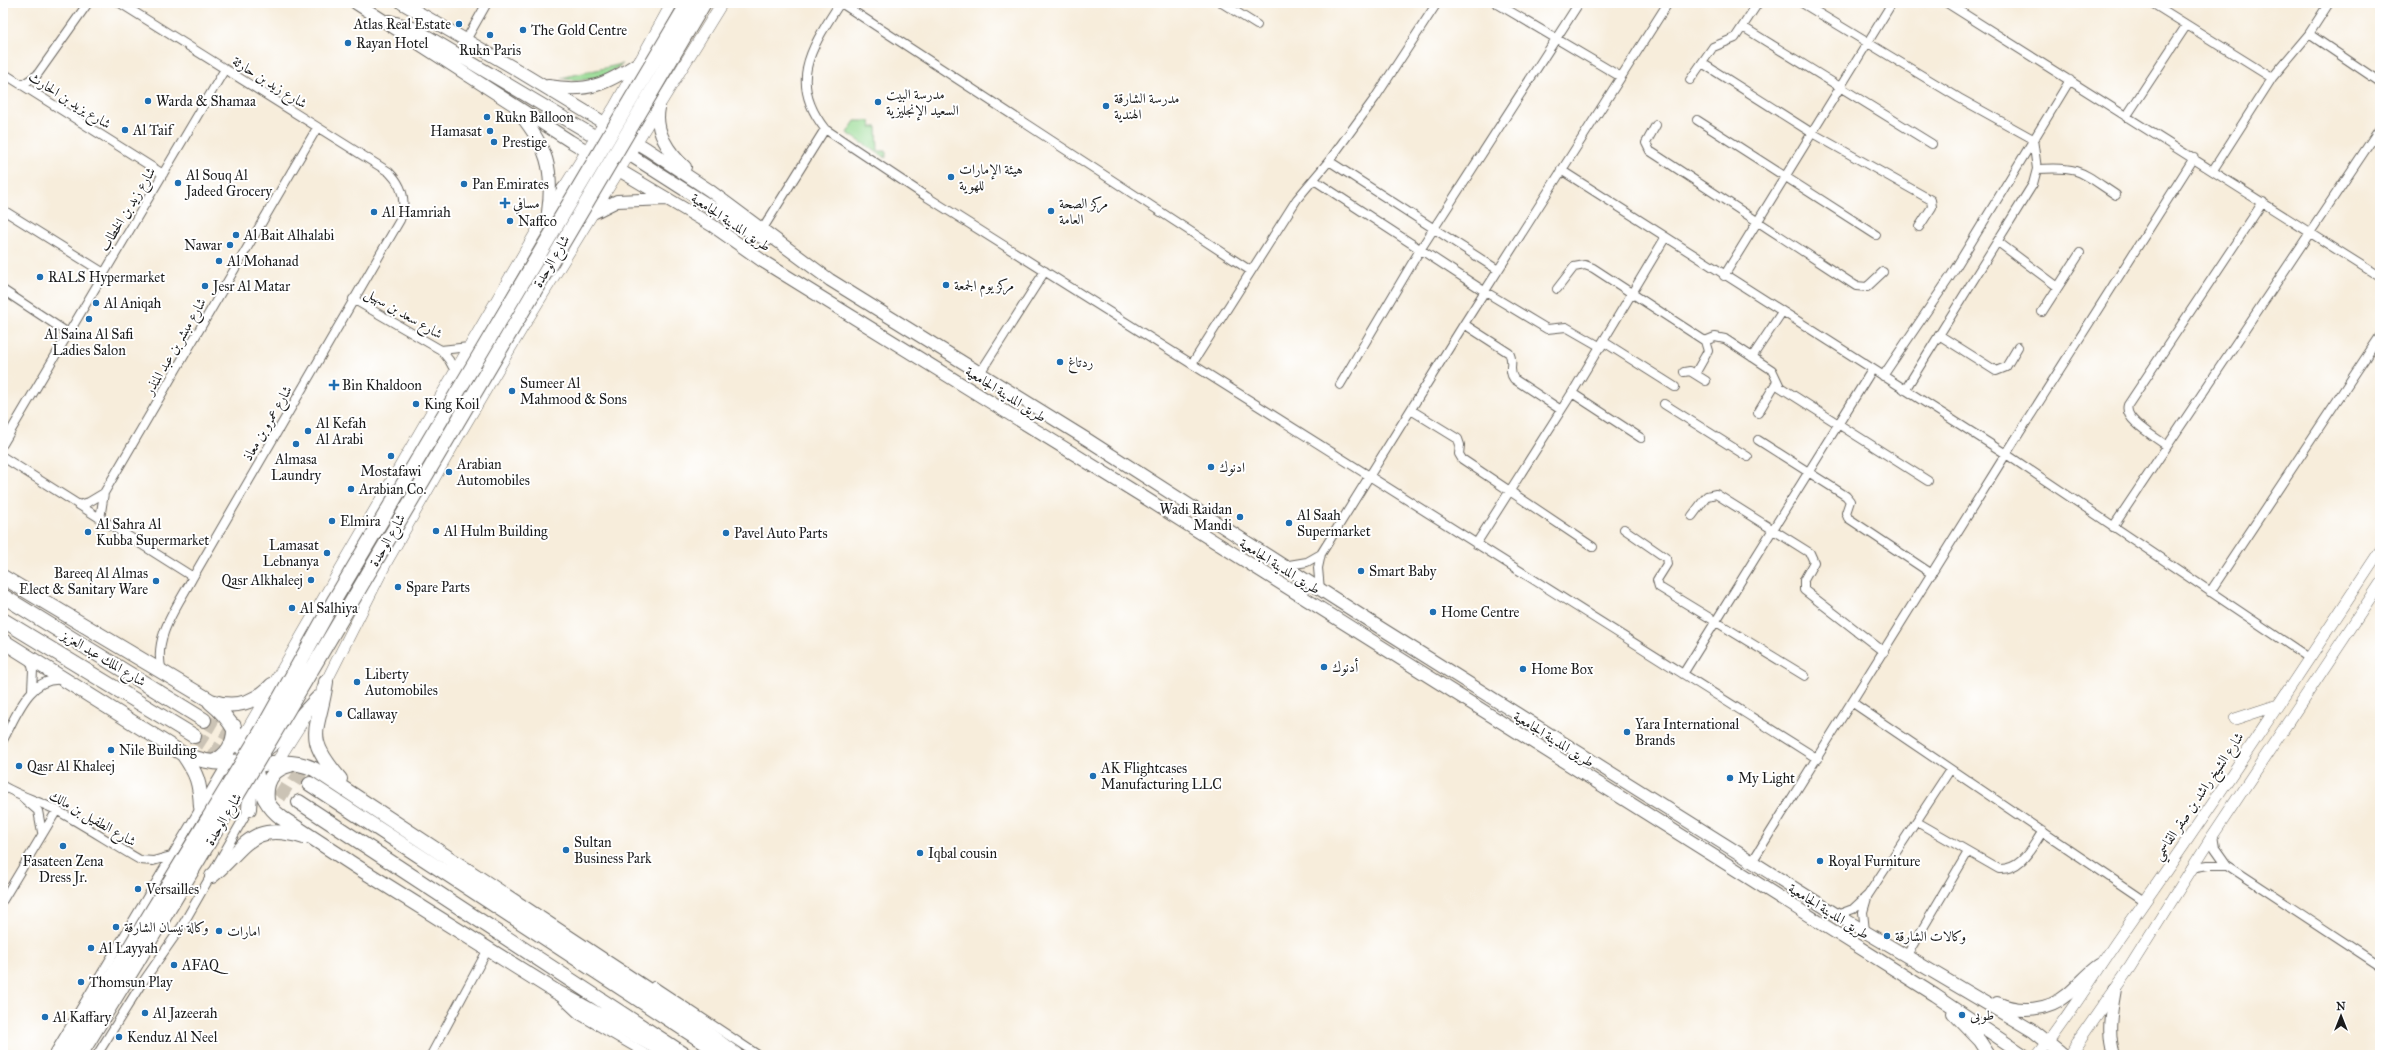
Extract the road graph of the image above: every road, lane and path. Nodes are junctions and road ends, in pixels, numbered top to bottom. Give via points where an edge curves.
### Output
1 (88, 3) edge
2 (120, 3) edge
3 (356, 3) edge
4 (402, 3) edge
5 (487, 3) edge
6 (672, 3) edge
7 (688, 3) edge
8 (704, 3) edge
9 (722, 3) edge
10 (840, 3) edge
11 (1222, 3) edge
12 (1437, 3) edge
13 (1496, 3) edge
14 (1580, 3) edge
15 (1668, 3) edge
16 (1758, 3) edge
17 (1802, 3) edge
18 (1892, 3) edge
19 (1948, 3) edge
20 (2152, 3) edge
21 (2326, 4) edge
22 (2162, 5) edge
23 (382, 20) junction
24 (1257, 25) dead end
25 (2186, 26) junction
26 (1743, 27) junction
27 (2309, 34) junction
28 (1556, 39) junction
29 (466, 40) junction
30 (1868, 44) junction
31 (638, 63) junction
32 (1702, 63) junction
33 (225, 69) junction
34 (3, 73) edge
35 (1621, 77) junction
36 (2272, 78) junction
37 (1690, 80) dead end
38 (2070, 80) junction
39 (2380, 82) edge
40 (22, 85) junction
41 (542, 85) junction
42 (1841, 87) junction
43 (514, 106) junction
44 (659, 108) junction
45 (2126, 116) junction
46 (1697, 120) dead end
47 (604, 123) junction
48 (1656, 125) dead end
49 (317, 128) junction
50 (2380, 128) edge
51 (825, 129) junction
52 (1812, 133) junction
53 (596, 137) junction
54 (2034, 139) junction
55 (637, 144) junction
56 (1932, 144) dead end
57 (587, 151) junction
58 (630, 155) junction
59 (599, 158) junction
60 (2194, 158) junction
61 (1329, 161) junction
62 (2037, 169) junction
63 (1561, 170) junction
64 (2213, 170) junction
65 (620, 171) junction
66 (163, 174) junction
67 (1785, 177) junction
68 (1314, 180) junction
69 (400, 188) joint
70 (563, 189) junction
71 (709, 190) junction
72 (2116, 195) dead end
73 (667, 199) junction
74 (2263, 202) junction
75 (3, 210) edge
76 (548, 212) junction
77 (595, 212) junction
78 (1757, 222) junction
79 (1919, 227) dead end
80 (1433, 229) junction
81 (762, 230) junction
82 (2310, 232) junction
83 (1876, 236) dead end
84 (1665, 238) junction
85 (1998, 242) junction
86 (783, 245) junction
87 (1420, 250) junction
88 (2080, 253) dead end
89 (1498, 270) junction
90 (1045, 271) junction
91 (1251, 271) junction
92 (1883, 272) dead end
93 (104, 273) junction
94 (1724, 276) junction
95 (2380, 277) edge
96 (2058, 287) junction
97 (1557, 289) dead end
98 (3, 290) edge
99 (1484, 291) junction
100 (1633, 293) junction
101 (353, 299) junction
102 (1782, 312) junction
103 (2042, 312) dead end
104 (1464, 324) junction
105 (68, 333) junction
106 (1939, 335) junction
107 (2380, 336) edge
108 (1705, 341) junction
109 (1602, 345) junction
110 (2018, 346) dead end
111 (469, 347) junction
112 (441, 350) junction
113 (1752, 357) junction
114 (1192, 364) junction
115 (1872, 370) junction
116 (455, 371) junction
117 (1684, 372) dead end
118 (980, 373) junction
119 (1695, 374) junction
120 (1883, 376) junction
121 (1706, 381) dead end
122 (1776, 383) junction
123 (1340, 385) dead end
124 (1675, 387) dead end
125 (1905, 390) junction
126 (1572, 393) junction
127 (1664, 404) dead end
128 (1411, 410) junction
129 (1561, 410) junction
130 (1758, 413) dead end
131 (1839, 423) junction
132 (1642, 438) dead end
133 (1758, 440) dead end
134 (3, 444) edge
135 (2167, 446) junction
136 (2006, 454) junction
137 (3, 457) edge
138 (1748, 457) dead end
139 (1809, 472) junction
140 (1370, 477) junction
141 (1928, 481) dead end
142 (1509, 491) junction
143 (104, 493) junction
144 (78, 505) junction
145 (1692, 516) dead end
146 (100, 519) junction
147 (2113, 527) junction
148 (1624, 529) dead end
149 (1773, 529) junction
150 (1476, 544) junction
151 (1593, 547) dead end
152 (2380, 551) edge
153 (1321, 554) junction
154 (1283, 566) junction
155 (1932, 574) junction
156 (3, 577) edge
157 (193, 577) junction
158 (2380, 584) edge
159 (1320, 590) junction
160 (2210, 592) junction
161 (3, 596) edge
162 (3, 620) edge
163 (1715, 622) junction
164 (3, 641) edge
165 (1884, 652) junction
166 (30, 658) junction
167 (2309, 658) junction
168 (162, 674) junction
169 (1683, 674) junction
170 (1805, 676) dead end
171 (65, 680) junction
172 (326, 682) junction
173 (272, 685) junction
174 (32, 690) junction
175 (205, 698) junction
176 (318, 698) junction
177 (1853, 703) junction
178 (2278, 705) junction
179 (2235, 719) dead end
180 (204, 720) tunnel mouth
181 (234, 726) junction
182 (194, 736) tunnel mouth
183 (3, 740) edge
184 (241, 740) junction
185 (183, 754) junction
186 (1818, 759) junction
187 (220, 762) junction
188 (251, 763) junction
189 (276, 763) junction
190 (292, 764) junction
191 (1950, 770) junction
192 (310, 784) tunnel mouth
193 (3, 786) edge
194 (260, 788) junction
195 (350, 791) junction
196 (19, 795) junction
197 (267, 802) junction
198 (299, 802) tunnel mouth
199 (201, 807) junction
200 (249, 809) junction
201 (57, 810) junction
202 (1917, 822) junction
203 (2043, 831) junction
204 (42, 832) junction
205 (2212, 835) junction
206 (316, 841) junction
207 (1968, 852) junction
208 (171, 856) junction
209 (1752, 862) junction
210 (2226, 865) junction
211 (2191, 868) junction
212 (212, 876) junction
213 (1868, 895) junction
214 (3, 900) edge
215 (2145, 901) junction
216 (530, 913) junction
217 (1838, 915) junction
218 (1865, 931) junction
219 (488, 949) junction
220 (1907, 955) junction
221 (132, 958) junction
222 (2100, 965) junction
223 (2380, 966) edge
224 (2115, 989) junction
225 (555, 991) junction
226 (1974, 994) junction
227 (1935, 995) junction
228 (2048, 1043) junction
229 (53, 1055) edge
230 (64, 1055) edge
231 (80, 1055) edge
232 (97, 1055) edge
233 (431, 1055) edge
234 (648, 1055) edge
235 (670, 1055) edge
236 (685, 1055) edge
237 (725, 1055) edge
238 (736, 1055) edge
239 (758, 1055) edge
240 (1989, 1055) edge
241 (2024, 1055) edge
242 (2038, 1055) edge
243 (2063, 1055) edge
244 (2069, 1055) edge
245 (2114, 1055) edge

1 - 40 street via 37,75
2 - 33 street, شارع زيد بن حارثة
3 - 23 main road, طريق المدينة الجامعية
4 - 29 main road, طريق المدينة الجامعية
5 - 29 street
6 - 31 street
7 - 221 highway, شارع الوحدة, bridge via 339,592
8 - 221 highway, شارع الوحدة, bridge via 272,737
9 - 44 street
10 - 51 street via 809,55 805,71 808,102 815,117
10 - 91 street
11 - 24 street
12 - 61 street via 1375,98
13 - 28 street
14 - 28 street
15 - 35 street
16 - 26 street
17 - 30 street
18 - 30 street
19 - 38 street
20 - 22 street
21 - 27 street
22 - 25 street
23 - 43 main road, طريق المدينة الجامعية
23 - 53 main road via 398,22 412,28
25 - 36 street
25 - 45 street
26 - 32 street via 1735,38 1713,47
26 - 42 street
27 - 36 street
27 - 39 street
28 - 35 street
28 - 80 street
29 - 41 main road, طريق المدينة الجامعية
30 - 42 street
30 - 54 street
31 - 41 main road via 602,85 571,89
31 - 47 street
32 - 37 street
32 - 52 street
33 - 49 street, شارع زيد بن حارثة
33 - 66 street, شارع زيد بن الخطاب
34 - 40 street, شارع يزيد بن الحارث
35 - 63 street
36 - 64 street
38 - 45 street
38 - 54 street
40 - 66 street, شارع يزيد بن الحارث
41 - 47 main road, طريق المدينة الجامعية
42 - 52 street
42 - 56 street
43 - 57 main road, طريق المدينة الجامعية
43 - 76 main road via 536,134 546,154 551,185
44 - 55 street
44 - 71 main road via 659,124 669,150
45 - 60 street
46 - 67 street
47 - 53 street
47 - 55 main road, طريق المدينة الجامعية
48 - 78 street via 1646,143 1650,151
49 - 69 street, شارع زيد بن حارثة via 389,172
49 - 143 street, شارع مبشر بن عبد المنذر
50 - 82 street
51 - 81 street
51 - 90 street
52 - 67 street
52 - 79 street via 1931,200 1932,207
53 - 55 main road via 616,145
53 - 57 street
54 - 62 street
54 - 120 street via 1950,277
55 - 58 street
55 - 71 main road, طريق المدينة الجامعية
57 - 59 main road, طريق المدينة الجامعية
57 - 70 street
58 - 59 main road via 613,154
58 - 65 street
58 - 86 main road via 750,231
59 - 65 main road, طريق المدينة الجامعية
59 - 70 main road
60 - 64 street
60 - 136 street
61 - 68 street
61 - 80 street
62 - 72 street via 2065,167 2078,170
62 - 85 street via 2034,184
63 - 84 street
63 - 89 street
64 - 74 street
65 - 73 main road, طريق المدينة الجامعية
65 - 77 street
66 - 93 street, شارع زيد بن الخطاب
67 - 78 street
67 - 83 street
68 - 87 street
68 - 91 street via 1297,200
69 - 101 street, شارع عمرو بن معاذ via 404,210 400,220
70 - 76 street
71 - 81 main road, طريق المدينة الجامعية
73 - 77 main road via 617,201
73 - 227 main road, طريق المدينة الجامعية
74 - 82 street
74 - 135 street via 2128,405 2127,413 2131,419
75 - 93 street
76 - 111 street
77 - 172 street via 507,353 387,561
78 - 92 street via 1856,286 1867,287
78 - 94 street
80 - 87 street
80 - 89 street
81 - 86 main road, طريق المدينة الجامعية
82 - 95 street
82 - 135 street
84 - 94 street
84 - 100 street
85 - 96 street
85 - 106 street
86 - 118 main road, طريق المدينة الجامعية via 830,280
87 - 99 street
87 - 123 street
88 - 96 street
89 - 99 street
90 - 114 street
90 - 118 street
91 - 114 street
93 - 105 street, شارع زيد بن الخطاب
94 - 102 street
96 - 103 street
97 - 100 street via 1569,271 1584,264
98 - 105 street
99 - 104 street
99 - 109 street via 1547,328 1566,327
100 - 108 street
100 - 109 street
101 - 112 street, شارع سعد بن سهيل
101 - 157 street, شارع عمرو بن معاذ
102 - 113 street
102 - 115 street
104 - 128 street
104 - 129 street via 1509,353 1512,360 1510,372 1514,380
105 - 134 street, شارع زيد بن الخطاب
106 - 110 street via 1996,371 2006,367
106 - 125 street
107 - 160 street
108 - 113 street via 1720,338
108 - 119 street via 1708,352
109 - 124 street
109 - 126 street
111 - 112 street, شارع سعد بن سهيل
111 - 116 street
112 - 116 street, شارع سعد بن سهيل
113 - 122 street via 1773,371
114 - 140 street
115 - 120 street
115 - 131 street
116 - 173 street
117 - 119 street via 1688,370
118 - 154 main road, طريق المدينة الجامعية
119 - 121 street
120 - 125 street
122 - 130 street
122 - 131 street
125 - 136 street
126 - 129 street
126 - 132 street
127 - 138 street
128 - 140 street
128 - 142 street via 1458,439 1458,454 1462,459
129 - 142 street
131 - 139 street
131 - 141 street
133 - 139 street
135 - 147 street
136 - 147 street
136 - 155 street
137 - 144 street
139 - 149 street
139 - 155 street via 1848,498 1848,518
140 - 150 street
140 - 153 street
142 - 150 street
142 - 151 street
143 - 144 street via 95,500
143 - 146 street, شارع مبشر بن عبد المنذر
144 - 146 street
145 - 149 street via 1707,496 1714,493
146 - 157 street
147 - 160 street
148 - 163 street via 1666,558 1667,564 1657,580 1659,587
149 - 163 street
149 - 165 street via 1814,558 1814,566 1803,584 1807,593
150 - 169 street
152 - 167 street, شارع الشيخ راشد بن صقر القاسمي
153 - 154 street via 1307,562
153 - 159 street via 1318,568
154 - 159 main road, طريق المدينة الجامعية
155 - 165 street
156 - 168 highway
157 - 168 street, شارع عمرو بن معاذ via 160,640 158,651
158 - 205 street
159 - 209 main road, طريق المدينة الجامعية
160 - 167 street
161 - 180 highway, شارع الملك عبد العزيز
162 - 182 highway, شارع الملك عبد العزيز
163 - 169 street
163 - 170 street
164 - 166 highway
165 - 177 street
166 - 171 highway
166 - 174 street via 33,670
167 - 178 street, شارع الشيخ راشد بن صقر القاسمي
168 - 175 highway
169 - 186 street
171 - 174 street via 47,681
171 - 185 highway
172 - 176 street
172 - 195 highway via 316,729 317,748 325,762
173 - 175 highway via 258,697 241,704 223,704
173 - 184 street
173 - 188 highway
174 - 183 street
175 - 181 highway
176 - 188 highway via 277,741
176 - 189 street
177 - 186 street
177 - 191 street
178 - 179 street
178 - 215 street, شارع الشيخ راشد بن صقر القاسمي
181 - 184 highway
181 - 187 highway via 234,739
184 - 187 street
184 - 188 highway
185 - 187 highway
185 - 199 highway via 197,774
186 - 209 street
187 - 188 highway
187 - 199 street
188 - 189 highway
188 - 194 highway
188 - 199 highway via 232,776
188 - 200 highway
189 - 190 highway
189 - 194 street
190 - 195 highway via 314,768
190 - 197 highway via 278,769 271,776 267,788
191 - 202 street
191 - 203 street
192 - 237 highway
193 - 196 street, شارع الطفيل بن مالك
194 - 197 highway
194 - 200 street
195 - 216 highway
196 - 201 street, شارع الطفيل بن مالك
196 - 204 street via 38,811
197 - 206 highway via 277,814
198 - 236 highway
199 - 208 street
200 - 212 street
201 - 204 street
201 - 208 street, شارع الطفيل بن مالك via 140,860 153,861
202 - 207 street
202 - 213 street
203 - 207 street via 2021,863 2014,867 1999,869
203 - 215 street
204 - 214 street
205 - 210 street via 2218,853
205 - 211 street
206 - 212 highway via 280,831 260,834 248,841
206 - 219 highway
207 - 220 street
208 - 229 street
209 - 217 main road, طريق المدينة الجامعية
210 - 211 street
210 - 223 street
211 - 224 street
212 - 232 street
213 - 217 street via 1853,908
213 - 218 street via 1863,912
215 - 222 street, شارع الشيخ راشد بن صقر القاسمي
216 - 238 highway via 648,990
216 - 239 street via 543,915 555,921
217 - 218 main road, طريق المدينة الجامعية
218 - 220 main road, طريق المدينة الجامعية
219 - 225 highway
219 - 233 street
220 - 226 main road, طريق المدينة الجامعية
221 - 230 highway, شارع الوحدة
221 - 231 highway, شارع الوحدة
222 - 226 main road via 2060,1000 2041,1007 2011,1008
222 - 228 street, شارع الشيخ راشد بن صقر القاسمي
224 - 244 street
224 - 245 main road via 2110,1023 2110,1044
225 - 234 street via 563,1002 580,1015
225 - 235 highway
226 - 228 main road, طريق المدينة الجامعية via 2034,1031
227 - 240 main road via 1980,1041
227 - 241 main road, طريق المدينة الجامعية
228 - 242 street, شارع الشيخ راشد بن صقر القاسمي
228 - 243 main road, طريق المدينة الجامعية

